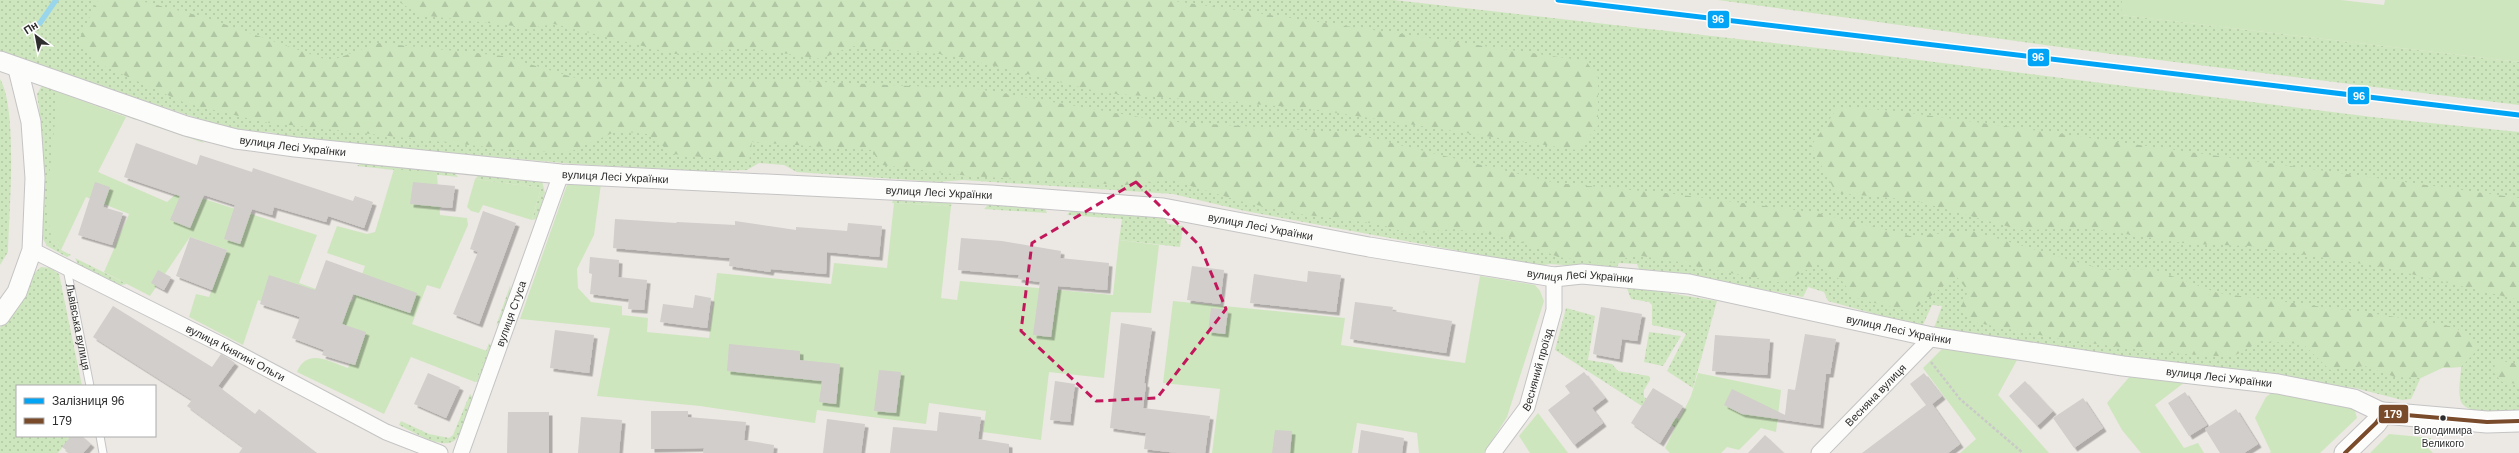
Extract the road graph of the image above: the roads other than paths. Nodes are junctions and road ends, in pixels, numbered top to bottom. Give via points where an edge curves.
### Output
1 (0, 61) edge
2 (18, 69) junction
3 (561, 174) junction
4 (32, 250) junction
5 (67, 269) junction
6 (1554, 277) junction
7 (0, 316) edge
8 (1926, 343) junction
9 (90, 385) edge
10 (2382, 413) junction
11 (2519, 421) edge
12 (100, 437) edge
13 (103, 453) edge
14 (440, 453) edge
15 (461, 453) edge
16 (1493, 453) edge
17 (1819, 453) edge
18 (2345, 453) edge

1 - 2 street, вулиця Лесі Українки
2 - 3 street, вулиця Лесі Українки via 186,126 236,138 295,147
2 - 4 street via 31,122 35,171
3 - 6 street, вулиця Лесі Українки via 991,195 1163,208 1370,247
3 - 15 street, вулиця Стуса
4 - 5 street, вулиця Княгині Ольги
4 - 7 street via 16,292
5 - 9 lane, Львівська вулиця
5 - 14 street, вулиця Княгині Ольги via 224,346 386,432
6 - 8 street, вулиця Лесі Українки via 1582,274 1689,284
6 - 16 street, Весняний проїзд via 1554,310 1527,407
8 - 10 street, вулиця Лесі Українки via 2278,384 2354,399
8 - 17 street, Весняна вулиця
10 - 11 main road, вулиця Лесі Українки via 2487,422
10 - 18 main road via 2376,423
12 - 13 lane

